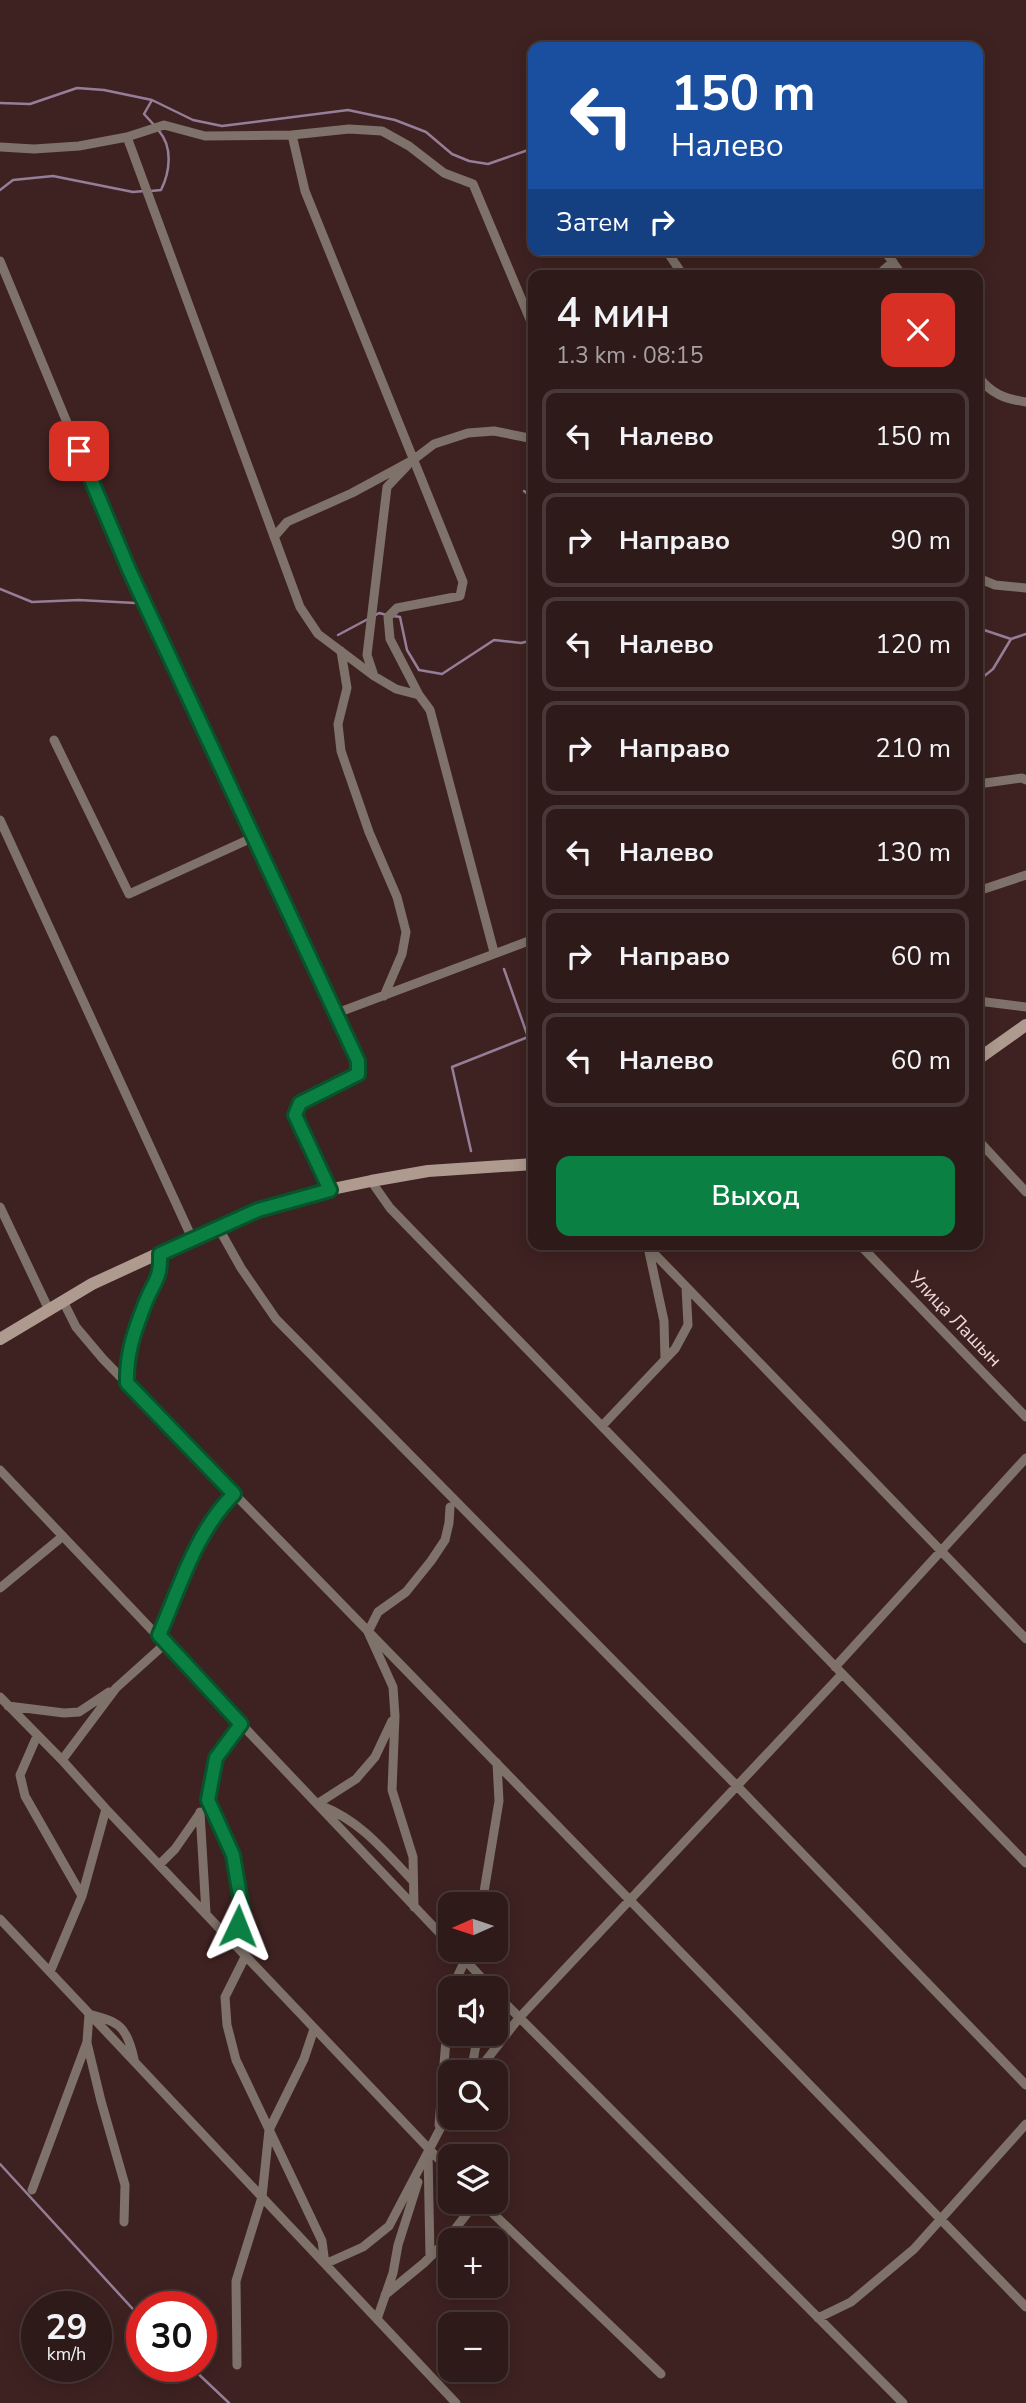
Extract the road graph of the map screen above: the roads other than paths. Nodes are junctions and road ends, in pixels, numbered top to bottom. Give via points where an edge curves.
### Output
1 (292, 135) junction
2 (127, 137) junction
3 (0, 147) edge
4 (888, 256) edge
5 (0, 261) edge
6 (893, 262) junction
7 (884, 270) edge
8 (899, 270) edge
9 (528, 315) edge
10 (983, 383) edge
11 (1026, 402) edge
12 (528, 438) edge
13 (413, 460) junction
14 (274, 537) junction
15 (983, 580) edge
16 (1026, 589) edge
17 (341, 651) junction
18 (374, 676) junction
19 (419, 695) junction
20 (54, 740) dead end
21 (1026, 780) edge
22 (983, 783) edge
23 (0, 820) edge
24 (254, 837) junction
25 (1026, 875) edge
26 (983, 889) edge
27 (528, 941) edge
28 (494, 952) junction
29 (384, 996) junction
30 (983, 1002) edge
31 (1026, 1007) edge
32 (337, 1013) junction
33 (1026, 1025) edge
34 (983, 1055) edge
35 (983, 1145) edge
36 (528, 1164) edge
37 (371, 1181) junction
38 (330, 1190) junction
39 (1026, 1192) edge
40 (0, 1207) edge
41 (218, 1227) junction
42 (192, 1238) junction
43 (647, 1250) edge
44 (650, 1250) edge
45 (865, 1250) edge
46 (160, 1254) junction
47 (687, 1287) junction
48 (63, 1301) junction
49 (48, 1310) junction
50 (0, 1339) edge
51 (665, 1359) junction
52 (127, 1383) junction
53 (1026, 1417) edge
54 (602, 1426) junction
55 (1026, 1458) edge
56 (0, 1470) edge
57 (234, 1494) junction
58 (450, 1507) dead end
59 (63, 1536) junction
60 (941, 1551) junction
61 (0, 1588) edge
62 (368, 1632) junction
63 (159, 1635) junction
64 (1026, 1639) edge
65 (165, 1644) junction
66 (400, 1664) junction
67 (839, 1670) junction
68 (393, 1687) junction
69 (117, 1688) junction
70 (0, 1697) edge
71 (9, 1706) junction
72 (395, 1716) junction
73 (241, 1724) junction
74 (37, 1736) junction
75 (62, 1760) junction
76 (496, 1763) junction
77 (737, 1786) junction
78 (208, 1800) junction
79 (317, 1804) junction
80 (106, 1809) junction
81 (200, 1812) junction
82 (1026, 1863) edge
83 (159, 1865) junction
84 (413, 1881) junction
85 (484, 1892) edge
86 (82, 1896) junction
87 (630, 1900) junction
88 (414, 1906) junction
89 (206, 1913) junction
90 (0, 1919) edge
91 (438, 1931) edge
92 (234, 1945) junction
93 (245, 1957) junction
94 (50, 1972) junction
95 (508, 2007) edge
96 (89, 2014) junction
97 (519, 2018) junction
98 (314, 2029) junction
99 (87, 2042) junction
100 (486, 2060) edge
101 (1026, 2085) edge
102 (1026, 2124) edge
103 (269, 2130) junction
104 (439, 2130) edge
105 (428, 2150) junction
106 (438, 2160) edge
107 (32, 2190) dead end
108 (262, 2197) junction
109 (467, 2214) edge
110 (494, 2214) edge
111 (940, 2218) junction
112 (124, 2222) dead end
113 (430, 2258) junction
114 (325, 2264) junction
115 (383, 2297) junction
116 (1026, 2307) edge
117 (818, 2318) junction
118 (377, 2319) junction
119 (237, 2365) dead end
120 (661, 2374) dead end
121 (456, 2403) edge
122 (903, 2403) edge

1 - 2 street via 205,136 164,125
1 - 9 street via 349,128 382,131 443,173 472,184
1 - 13 street via 305,191
2 - 3 street via 79,146
2 - 14 street
4 - 6 street
5 - 24 street via 130,572
6 - 7 street
6 - 8 street
10 - 11 street via 1009,400
12 - 13 street via 494,431 468,433 434,444
13 - 14 street via 287,522
13 - 18 street via 387,488 367,655
13 - 19 street via 463,582 460,596 397,608 388,617 390,639
14 - 17 street via 300,607 318,634
15 - 16 street
17 - 18 street
17 - 29 street via 347,688 338,724 341,751 406,932
18 - 19 street
19 - 28 street via 430,710
20 - 24 street via 129,894
21 - 22 street
23 - 42 street
24 - 32 street
25 - 26 street
27 - 28 street
28 - 29 street
29 - 32 street
30 - 31 street
32 - 38 street via 358,1061 358,1074 300,1103 295,1115
33 - 34 main road
35 - 39 street
36 - 37 main road via 428,1171
37 - 38 main road
37 - 54 street via 390,1208
38 - 41 main road via 258,1210
40 - 49 street
41 - 42 main road
41 - 77 street via 276,1318
42 - 46 main road
43 - 51 street via 664,1321
44 - 47 street
45 - 53 street, Улица Лашын
46 - 48 main road
46 - 52 street via 161,1271 126,1358
47 - 51 street via 688,1325
47 - 60 street
48 - 49 main road
48 - 52 street via 76,1327
49 - 50 main road
51 - 54 street
52 - 57 street
54 - 67 street
55 - 60 street
56 - 59 street
57 - 62 street
57 - 63 street via 217,1510 200,1540
58 - 62 street via 444,1540 406,1592 377,1612
59 - 61 street
59 - 63 street
60 - 64 street
60 - 67 street
62 - 66 street
62 - 68 street
63 - 65 street
65 - 69 street
65 - 73 street
66 - 68 street
66 - 76 street
67 - 77 street
67 - 82 street
68 - 72 street
69 - 71 street via 79,1712
69 - 75 street
70 - 71 street
71 - 74 street
72 - 79 street via 374,1758 356,1779
72 - 84 street via 392,1790 412,1857
73 - 78 street via 216,1758
73 - 79 street
74 - 75 street
74 - 86 street via 20,1775 25,1796
75 - 80 street
76 - 85 street via 499,1801
76 - 87 street
77 - 87 street
77 - 101 street
78 - 81 street
78 - 92 street via 233,1855 242,1908
79 - 84 street via 343,1814 363,1829
79 - 88 street
80 - 83 street
80 - 86 street
81 - 83 street
81 - 89 street
83 - 89 street
84 - 88 street
86 - 94 street
87 - 97 street
87 - 111 street
88 - 91 street
89 - 92 street
90 - 94 street
92 - 93 street
93 - 98 street
93 - 103 street via 225,1997 227,2025 236,2060
94 - 96 street
95 - 97 street
96 - 99 street
96 - 108 street
97 - 100 street
97 - 117 street
98 - 103 street
98 - 105 street
99 - 107 street
99 - 112 street via 125,2185
102 - 111 street
103 - 108 street
103 - 114 street via 322,2241
104 - 105 street
105 - 106 street
105 - 113 street
105 - 114 street via 389,2226 363,2247
105 - 115 street
108 - 114 street
108 - 119 street via 236,2281
109 - 113 street
110 - 120 street
111 - 116 street
111 - 117 street via 914,2249 851,2302
113 - 115 street
114 - 118 street
115 - 118 street
117 - 122 street
118 - 121 street

